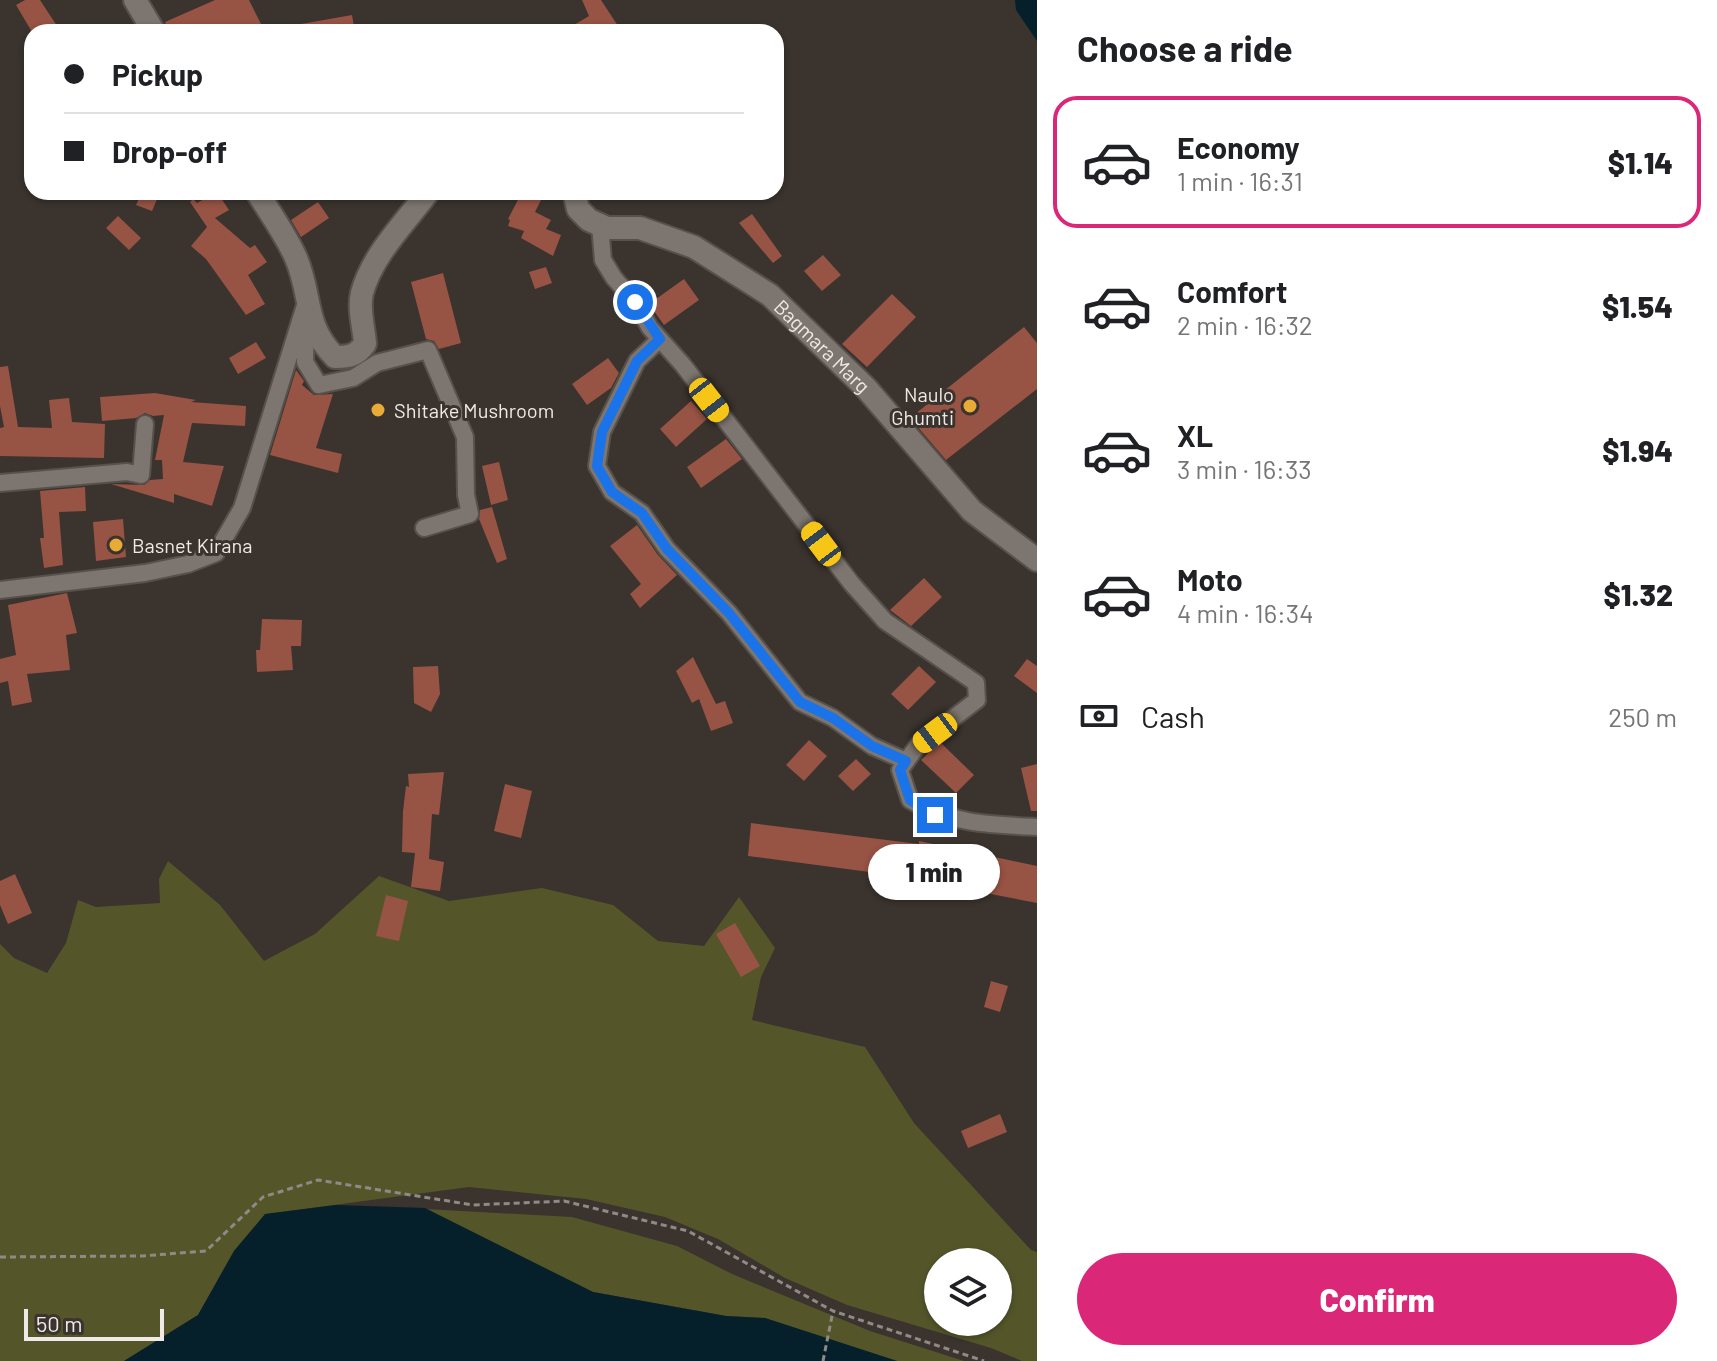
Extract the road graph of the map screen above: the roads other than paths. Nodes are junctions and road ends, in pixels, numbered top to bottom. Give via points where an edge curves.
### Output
1 (135, 0) edge
2 (149, 24) edge
3 (262, 200) edge
4 (422, 200) edge
5 (576, 200) edge
6 (600, 225) junction
7 (306, 302) junction
8 (660, 339) junction
9 (145, 424) dead end
10 (0, 483) edge
11 (424, 528) dead end
12 (1037, 560) edge
13 (0, 590) edge
14 (906, 761) junction
15 (1037, 827) edge

1 - 2 main road
3 - 7 main road via 296,258
4 - 7 main road via 375,262 362,293 365,344 358,353 335,357 313,327
5 - 6 main road via 578,209
6 - 8 street via 603,260
6 - 12 main road, Bagmara Marg via 640,228 694,247 770,295 866,388 972,511
7 - 11 street via 305,362 319,385 428,350 465,437 470,514
7 - 13 street via 242,508 216,553 145,573
8 - 14 street via 637,361 602,432 597,466 612,492 642,513 800,702
8 - 14 street via 885,621 976,683 977,700 918,745
9 - 10 street via 141,475
14 - 15 street via 900,770 910,800 935,815

